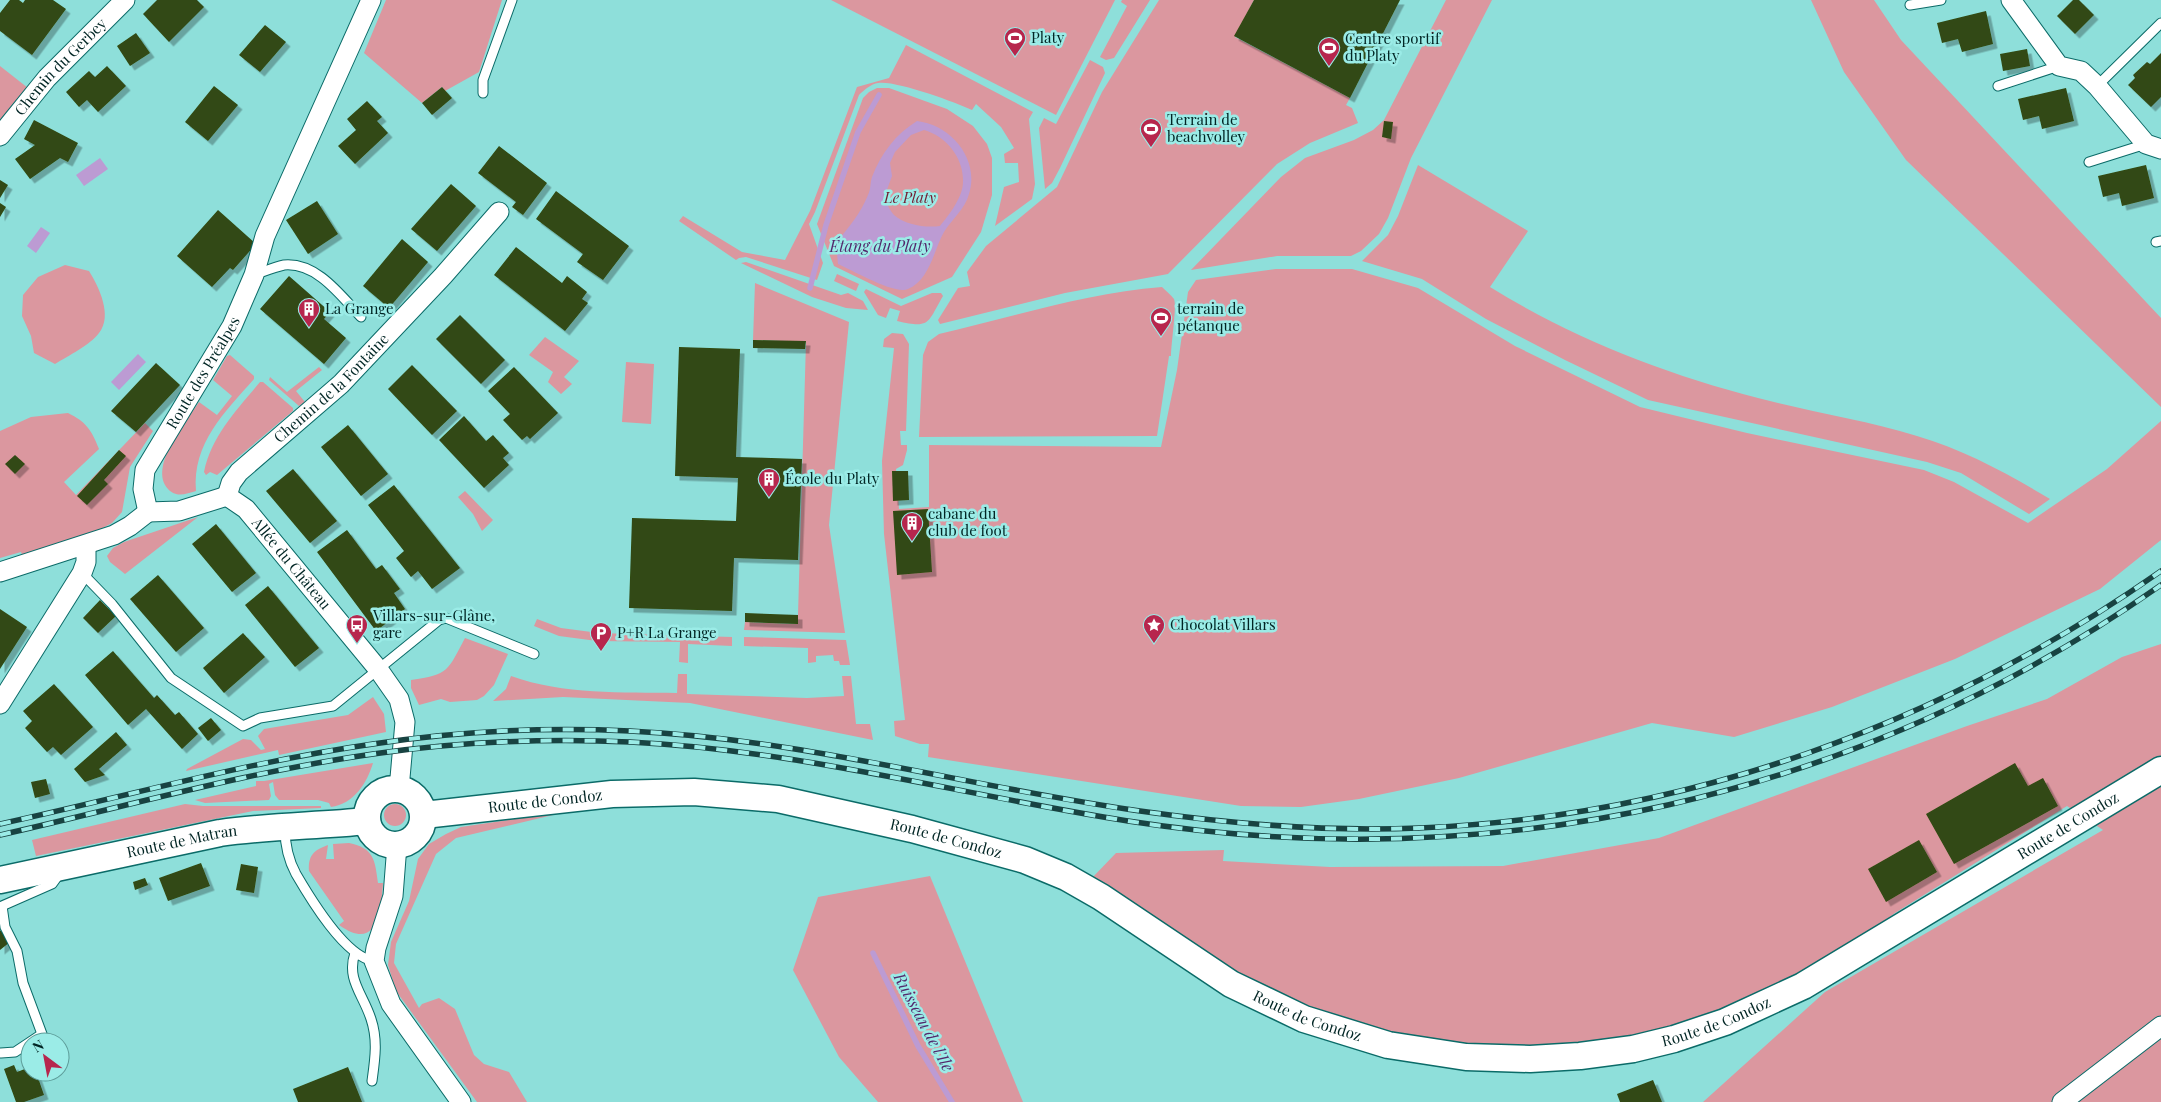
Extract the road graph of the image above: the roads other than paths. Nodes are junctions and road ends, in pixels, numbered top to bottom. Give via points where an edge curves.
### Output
1 (125, 0) edge
2 (371, 0) edge
3 (512, 0) edge
4 (1940, 0) edge
5 (2011, 0) edge
6 (1910, 5) dead end
7 (2161, 23) edge
8 (2059, 66) junction
9 (1998, 86) dead end
10 (2098, 86) junction
11 (483, 93) dead end
12 (0, 136) edge
13 (2153, 147) edge
14 (2089, 162) dead end
15 (499, 212) dead end
16 (254, 275) junction
17 (361, 317) dead end
18 (227, 496) junction
19 (148, 512) junction
20 (86, 545) junction
21 (0, 572) edge
22 (82, 573) junction
23 (534, 654) dead end
24 (378, 669) junction
25 (0, 704) edge
26 (2161, 770) edge
27 (399, 789) junction
28 (424, 815) junction
29 (367, 821) junction
30 (285, 826) junction
31 (397, 845) junction
32 (66, 865) junction
33 (0, 880) edge
34 (355, 953) junction
35 (374, 962) junction
36 (2161, 1026) edge
37 (2, 1053) dead end
38 (372, 1081) dead end
39 (461, 1102) edge
40 (2062, 1102) edge

1 - 12 street, Chemin du Gerbey via 47,78
2 - 16 street, Route des Préalpes via 265,236
3 - 11 lane via 483,80
4 - 6 lane
5 - 8 street
7 - 10 lane
8 - 9 lane
8 - 10 street via 2081,71
10 - 13 street
13 - 14 lane
15 - 18 street, Chemin de la Fontaine via 341,384 239,472
16 - 17 lane via 284,266 305,267 325,280
16 - 19 street, Route des Préalpes via 222,344 145,470 143,489
18 - 19 street via 180,511
18 - 24 street, Allée du Château via 246,509
19 - 20 street via 130,526
20 - 21 street
20 - 22 street
22 - 24 lane via 112,604 170,678 244,726 260,718 334,706
22 - 25 street
23 - 24 lane via 446,618 439,620
24 - 27 street, Allée du Château via 399,699 405,722
26 - 28 main road, Route de Condoz via 1803,986 1725,1022 1633,1049 1530,1060 1466,1057 1388,1045 1304,1019 1231,984 1101,896 1066,877 1033,864 912,829 778,799 694,792 612,794
27 - 28 main road via 417,798
27 - 29 main road via 378,794 368,809
28 - 31 main road via 420,831 412,840
29 - 30 main road, Route de Matran
29 - 31 main road via 379,840
30 - 32 main road, Route de Matran via 220,833
30 - 34 lane via 285,841 296,872 334,930
31 - 35 street via 393,896
32 - 33 main road, Route de Matran
32 - 37 lane via 52,884 2,906 5,927 17,951 23,983 42,1034 15,1052
34 - 35 lane
34 - 38 lane via 350,965 352,978 371,1019 377,1048
35 - 39 street via 391,1004
36 - 40 street

